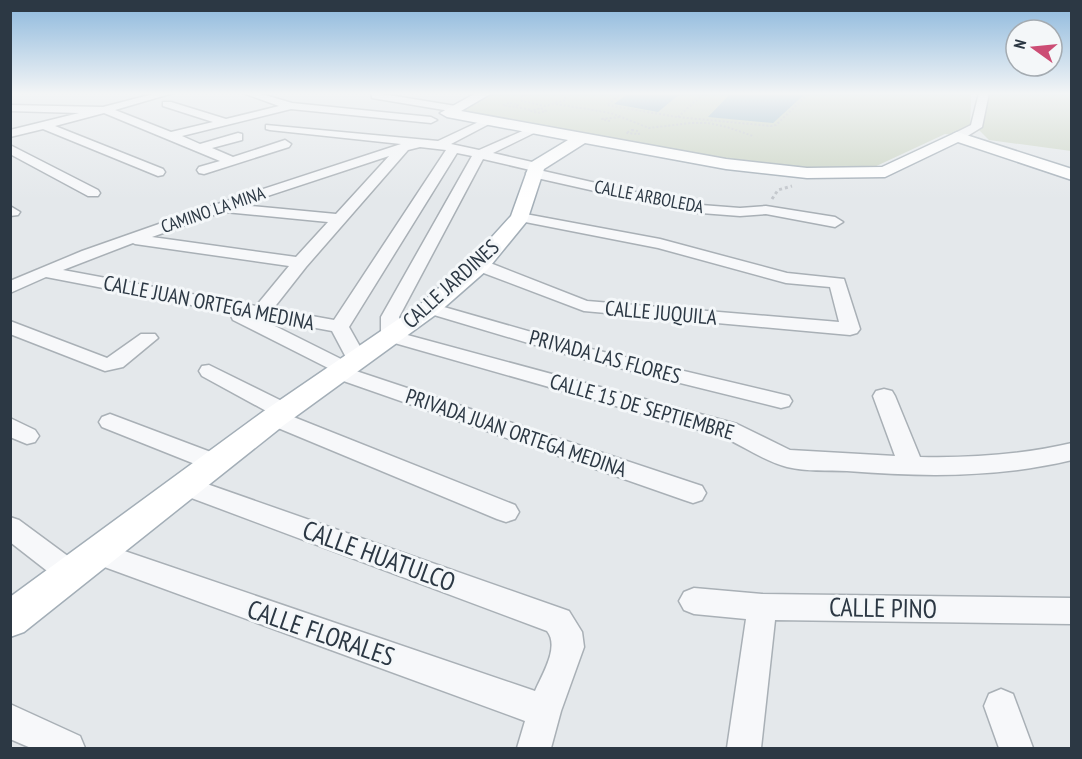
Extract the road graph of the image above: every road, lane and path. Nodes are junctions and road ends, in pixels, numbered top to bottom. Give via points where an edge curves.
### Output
1 (35, 128) edge
2 (52, 128) edge
3 (151, 128) edge
4 (203, 128) edge
5 (281, 128) edge
6 (419, 128) edge
7 (475, 128) edge
8 (531, 128) edge
9 (550, 128) edge
10 (586, 128) edge
11 (594, 128) edge
12 (646, 128) edge
13 (732, 128) edge
14 (973, 128) edge
15 (534, 129) junction
16 (638, 132) dead end
17 (10, 134) edge
18 (170, 136) junction
19 (753, 136) dead end
20 (238, 137) dead end
21 (957, 137) junction
22 (419, 143) joint
23 (285, 144) dead end
24 (397, 144) junction
25 (447, 147) junction
26 (199, 148) junction
27 (10, 149) edge
28 (480, 155) junction
29 (230, 160) junction
30 (204, 170) dead end
31 (534, 170) junction
32 (158, 172) dead end
33 (807, 172) junction
34 (1071, 175) edge
35 (93, 193) dead end
36 (219, 207) junction
37 (766, 210) junction
38 (520, 217) junction
39 (339, 219) junction
40 (835, 222) dead end
41 (132, 239) junction
42 (300, 263) junction
43 (478, 265) junction
44 (43, 271) junction
45 (10, 288) edge
46 (224, 306) junction
47 (430, 308) junction
48 (261, 312) junction
49 (10, 327) edge
50 (339, 327) junction
51 (391, 336) junction
52 (148, 338) dead end
53 (347, 367) junction
54 (209, 371) dead end
55 (884, 396) dead end
56 (781, 400) dead end
57 (279, 415) junction
58 (110, 422) dead end
59 (1071, 451) edge
60 (215, 463) junction
61 (911, 466) junction
62 (187, 486) junction
63 (693, 493) dead end
64 (506, 512) dead end
65 (10, 527) edge
66 (98, 553) junction
67 (70, 573) junction
68 (694, 601) dead end
69 (762, 607) junction
70 (1071, 611) edge
71 (10, 620) edge
72 (1001, 706) dead end
73 (544, 711) junction
74 (10, 721) edge
75 (69, 748) edge
76 (534, 748) edge
77 (744, 748) edge
78 (1016, 748) edge

1 - 17 street
2 - 32 street
3 - 18 street
4 - 18 street
5 - 24 street
6 - 24 street
7 - 25 street
8 - 15 main road
9 - 15 main road
10 - 31 main road
11 - 33 main road via 746,167
12 - 16 path
13 - 19 path
14 - 21 street
15 - 28 street
18 - 26 street
20 - 26 street
21 - 33 main road via 885,172
21 - 34 main road
22 - 24 street, CAMINO LA MINA
22 - 25 street, CALLE ARBOLEDA
23 - 29 street
24 - 36 street, CAMINO LA MINA
24 - 39 street
25 - 28 street, CALLE ARBOLEDA
25 - 50 street
26 - 29 street
27 - 35 street
28 - 31 street, CALLE ARBOLEDA
28 - 51 street via 390,317
29 - 30 street
31 - 37 street, CALLE ARBOLEDA via 688,208
31 - 38 main road, CALLE JARDINES
33 - 37 path via 812,180 778,190
36 - 39 street
36 - 41 street, CAMINO LA MINA
37 - 40 street, CALLE ARBOLEDA
38 - 43 main road, CALLE JARDINES
38 - 43 street, CALLE JUQUILA via 660,244 786,278 838,283 850,329 584,306
39 - 42 street
41 - 42 street
41 - 44 street, CAMINO LA MINA
42 - 48 street
43 - 47 main road, CALLE JARDINES
44 - 45 street, CAMINO LA MINA
44 - 46 street, CALLE JUAN ORTEGA MEDINA
46 - 48 street, CALLE JUAN ORTEGA MEDINA
46 - 53 street, PRIVADA JUAN ORTEGA MEDINA
47 - 51 main road, CALLE JARDINES
47 - 56 street, PRIVADA LAS FLORES via 582,354
48 - 50 street, CALLE JUAN ORTEGA MEDINA
49 - 52 street via 110,365
50 - 53 street, CALLE JUAN ORTEGA MEDINA
51 - 53 main road, CALLE JARDINES
51 - 61 street, CALLE 15 DE SEPTIEMBRE via 729,430 771,453 791,459
53 - 57 main road, CALLE JARDINES
53 - 63 street, PRIVADA JUAN ORTEGA MEDINA
54 - 57 street
55 - 61 street
57 - 60 main road, CALLE JARDINES
57 - 64 street
58 - 60 street
59 - 61 street, CALLE 15 DE SEPTIEMBRE via 1014,463
60 - 62 main road, CALLE JARDINES
62 - 66 main road, CALLE JARDINES
62 - 73 street, CALLE HUATULCO via 558,621 567,632 568,647
65 - 67 street
66 - 67 main road, CALLE JARDINES
66 - 73 street, CALLE FLORALES
67 - 71 main road, CALLE JARDINES
68 - 69 street, CALLE PINO
69 - 70 street, CALLE PINO
69 - 77 street
72 - 78 street
73 - 76 street
74 - 75 street

